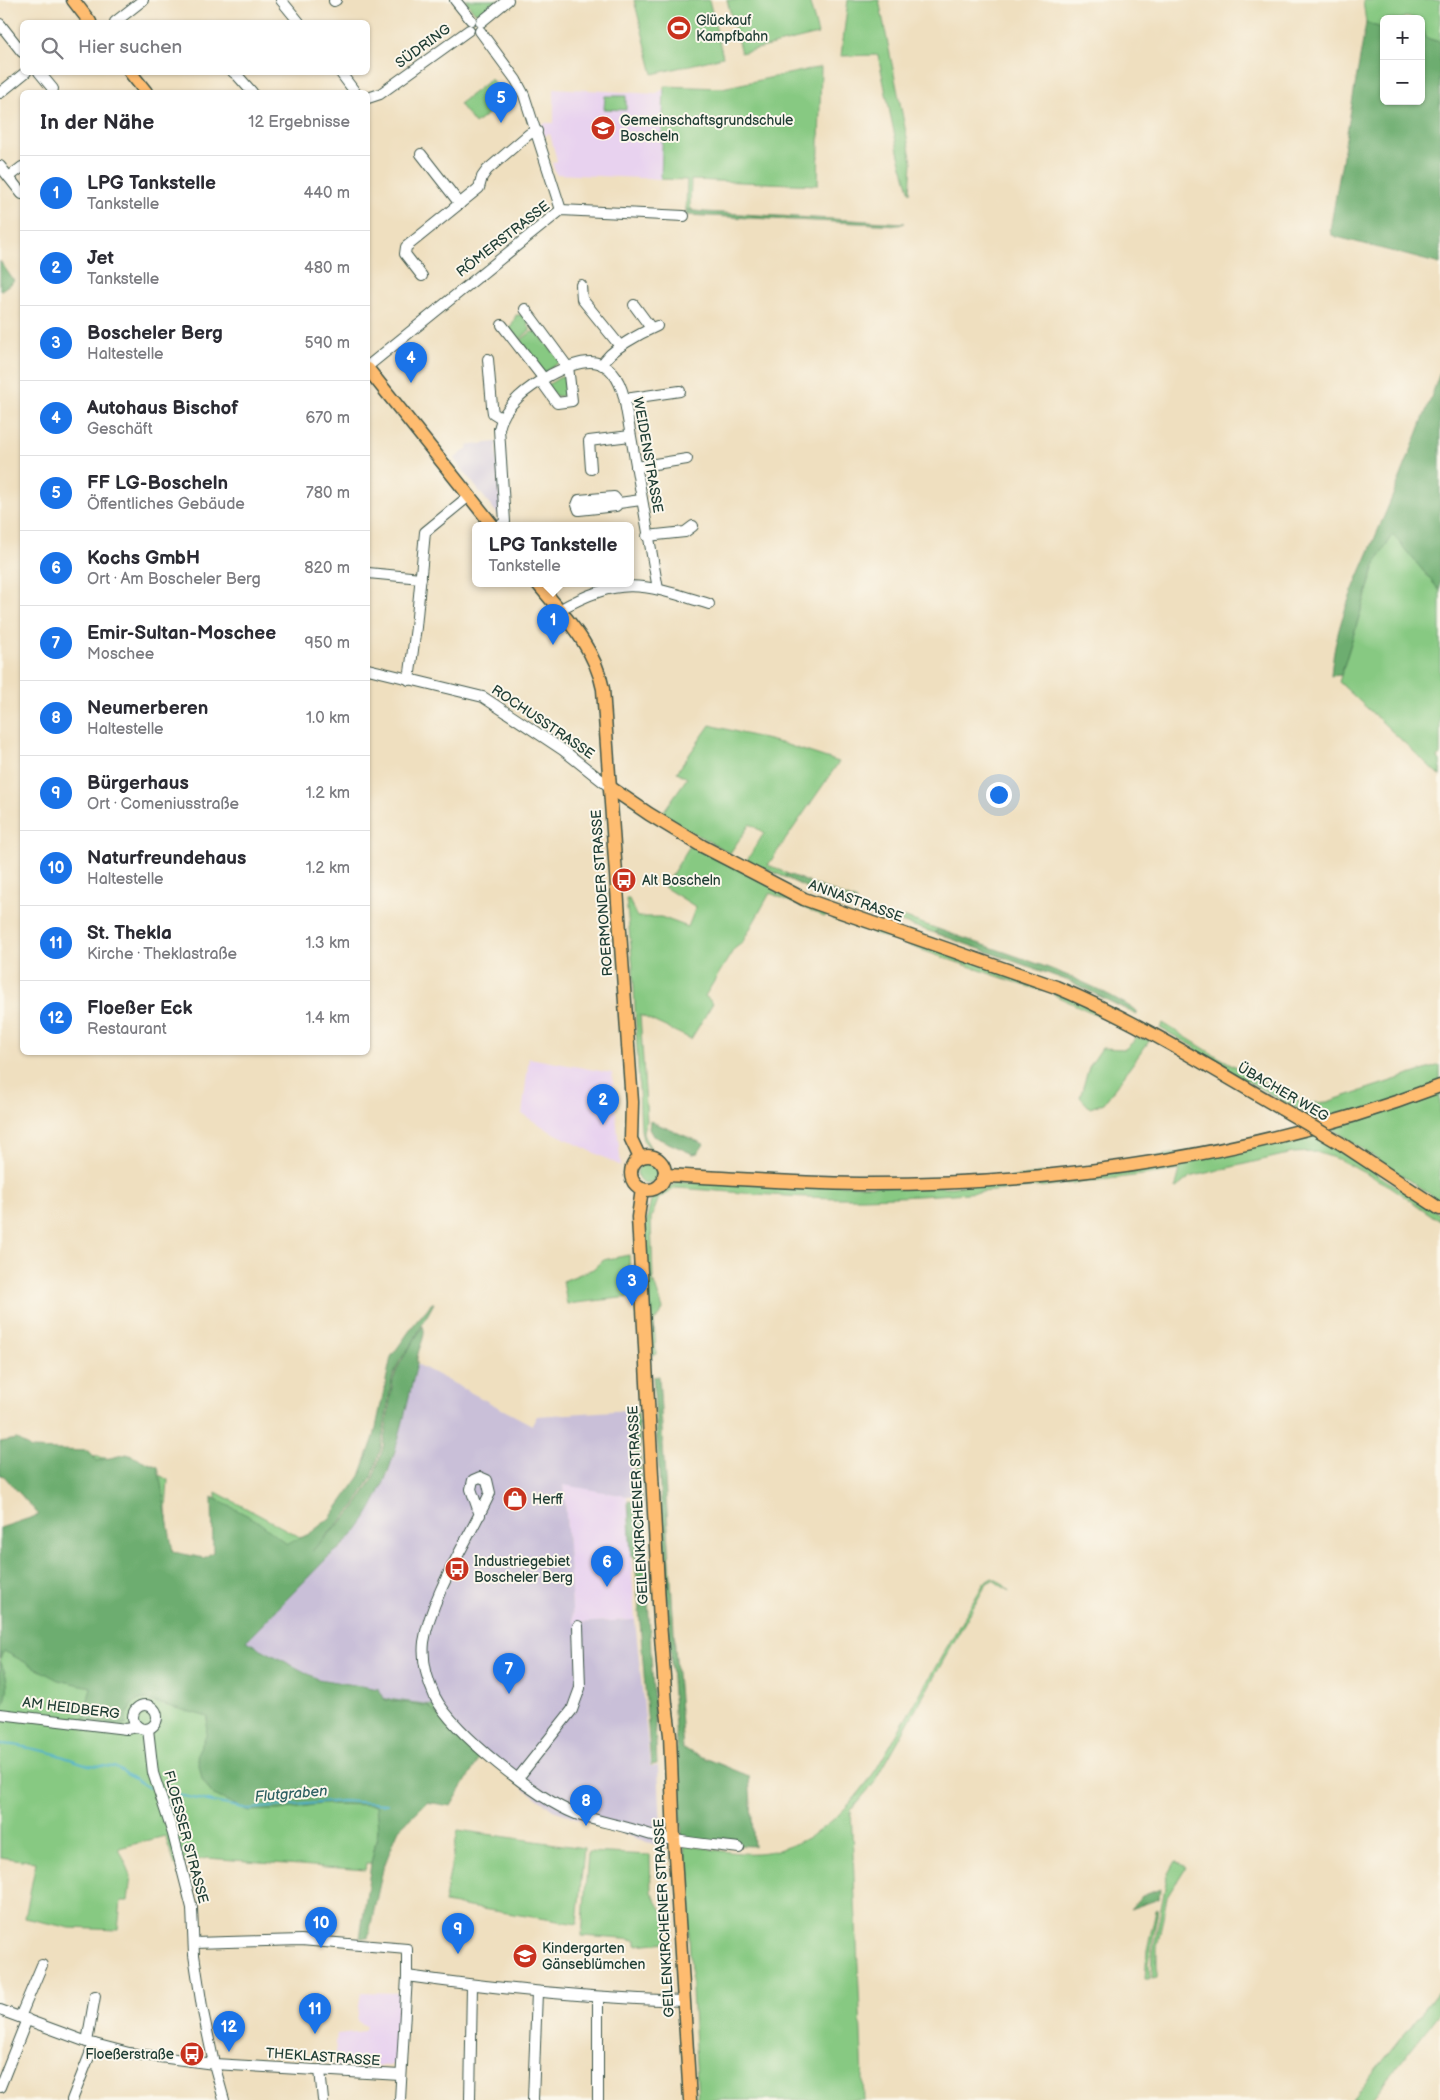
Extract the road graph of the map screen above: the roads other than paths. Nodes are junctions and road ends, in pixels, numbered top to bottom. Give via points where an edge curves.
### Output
1 (73, 0) edge
2 (143, 0) edge
3 (281, 0) edge
4 (455, 0) edge
5 (508, 0) edge
6 (88, 20) edge
7 (118, 20) edge
8 (297, 20) edge
9 (0, 24) edge
10 (475, 26) junction
11 (20, 49) edge
12 (22, 75) edge
13 (41, 75) edge
14 (132, 75) edge
15 (237, 75) edge
16 (342, 75) edge
17 (52, 90) edge
18 (144, 90) edge
19 (250, 90) edge
20 (354, 90) edge
21 (0, 92) edge
22 (370, 97) edge
23 (537, 132) junction
24 (421, 154) dead end
25 (0, 166) edge
26 (20, 169) edge
27 (9, 177) junction
28 (20, 191) edge
29 (460, 204) junction
30 (561, 210) junction
31 (684, 216) dead end
32 (422, 276) dead end
33 (581, 286) dead end
34 (634, 305) dead end
35 (525, 309) dead end
36 (502, 325) dead end
37 (620, 346) junction
38 (488, 359) dead end
39 (602, 364) junction
40 (370, 366) edge
41 (568, 366) junction
42 (370, 371) edge
43 (542, 380) junction
44 (680, 391) dead end
45 (625, 400) junction
46 (501, 418) junction
47 (630, 436) junction
48 (687, 459) dead end
49 (636, 467) junction
50 (591, 469) dead end
51 (468, 496) junction
52 (641, 500) junction
53 (619, 503) dead end
54 (490, 522) edge
55 (505, 522) edge
56 (693, 526) dead end
57 (647, 536) junction
58 (370, 573) edge
59 (421, 578) junction
60 (634, 586) edge
61 (540, 587) edge
62 (617, 587) edge
63 (658, 589) junction
64 (708, 604) dead end
65 (559, 610) junction
66 (370, 670) edge
67 (409, 680) junction
68 (611, 788) junction
69 (1106, 1009) joint
70 (1440, 1086) edge
71 (640, 1158) junction
72 (664, 1174) junction
73 (642, 1189) junction
74 (1440, 1209) edge
75 (480, 1515) dead end
76 (578, 1626) dead end
77 (0, 1714) edge
78 (143, 1728) joint
79 (518, 1778) junction
80 (671, 1839) junction
81 (739, 1848) dead end
82 (194, 1943) junction
83 (42, 1965) dead end
84 (408, 1976) junction
85 (472, 1985) junction
86 (537, 1992) junction
87 (95, 1996) dead end
88 (598, 1997) junction
89 (681, 2001) junction
90 (0, 2010) edge
91 (23, 2018) junction
92 (91, 2043) junction
93 (214, 2064) junction
94 (320, 2070) junction
95 (400, 2075) junction
96 (0, 2087) edge
97 (72, 2100) edge
98 (224, 2100) edge
99 (323, 2100) edge
100 (400, 2100) edge
101 (470, 2100) edge
102 (532, 2100) edge
103 (598, 2100) edge
104 (685, 2100) edge
105 (690, 2100) edge

1 - 6 main road
2 - 7 street
3 - 8 street
4 - 10 street
5 - 10 street, SÜDRING
9 - 11 street
10 - 22 street, SÜDRING via 380,94
10 - 23 street via 516,80
12 - 21 street
13 - 17 street
14 - 18 main road
15 - 19 street
16 - 20 street
23 - 29 street via 529,134 487,170 479,188
23 - 30 street
24 - 29 street
25 - 27 street
26 - 27 street
27 - 28 street
29 - 32 street via 406,247 405,254
30 - 31 street, RÖMERSTRASSE
30 - 40 street, RÖMERSTRASSE
33 - 37 street via 582,299
34 - 37 street via 654,327
35 - 41 street
36 - 43 street
37 - 39 street
38 - 46 street via 493,413
39 - 41 street via 587,362
39 - 45 street, WEIDENSTRASSE via 620,383
41 - 43 street
41 - 43 street via 572,401 557,403
42 - 51 main road
43 - 46 street via 513,402
44 - 45 street
45 - 47 street, WEIDENSTRASSE
46 - 55 street
47 - 49 street, WEIDENSTRASSE
47 - 50 street via 588,441
48 - 49 street
49 - 52 street, WEIDENSTRASSE
51 - 54 main road
51 - 59 street via 425,532
52 - 53 street
52 - 57 street, WEIDENSTRASSE
56 - 57 street via 684,532
57 - 63 street, WEIDENSTRASSE
58 - 59 street
59 - 67 street
60 - 63 street
61 - 65 main road, ROERMONDER STRASSE
62 - 65 street via 604,589
63 - 64 street
65 - 68 main road, ROERMONDER STRASSE via 585,644 601,678
66 - 67 street, ROCHUSSTRASSE
67 - 68 street, ROCHUSSTRASSE via 484,697
68 - 69 main road, ANNASTRASSE via 702,846 804,899 1056,987
68 - 71 main road, ROERMONDER STRASSE via 632,1102 631,1139
69 - 74 main road, ÜBACHER WEG, bridge via 1340,1143
70 - 72 main road via 1366,1111 1251,1142 1088,1171 972,1181 870,1184 771,1182
71 - 72 main road via 655,1158 662,1165
71 - 73 main road via 632,1166 631,1176
72 - 73 main road via 657,1187
73 - 80 main road, GEILENKIRCHENER STRASSE via 638,1217 666,1704 663,1766
75 - 79 street via 431,1613 424,1642 425,1668 436,1698 456,1724
76 - 79 street via 580,1688 572,1710
77 - 78 street, AM HEIDBERG via 126,1729
78 - 82 street, FLOESSER STRASSE via 156,1784 191,1900
79 - 80 street via 543,1798 576,1814
80 - 81 street
80 - 89 main road, GEILENKIRCHENER STRASSE
82 - 84 street via 301,1940 407,1949
82 - 93 street, FLOESSER STRASSE via 202,2007
83 - 91 street
84 - 85 street
84 - 95 street
85 - 86 street
85 - 101 street
86 - 88 street
86 - 102 street
87 - 92 street
88 - 89 street
88 - 103 street
89 - 104 main road, GEILENKIRCHENER STRASSE
89 - 105 main road, GEILENKIRCHENER STRASSE
90 - 91 street, THEKLASTRASSE
91 - 92 street, THEKLASTRASSE
91 - 96 street
92 - 93 street, THEKLASTRASSE via 129,2053
92 - 97 street
93 - 94 street, THEKLASTRASSE
93 - 98 street, FLOESSER STRASSE
94 - 95 street, THEKLASTRASSE
94 - 99 street
95 - 100 street

